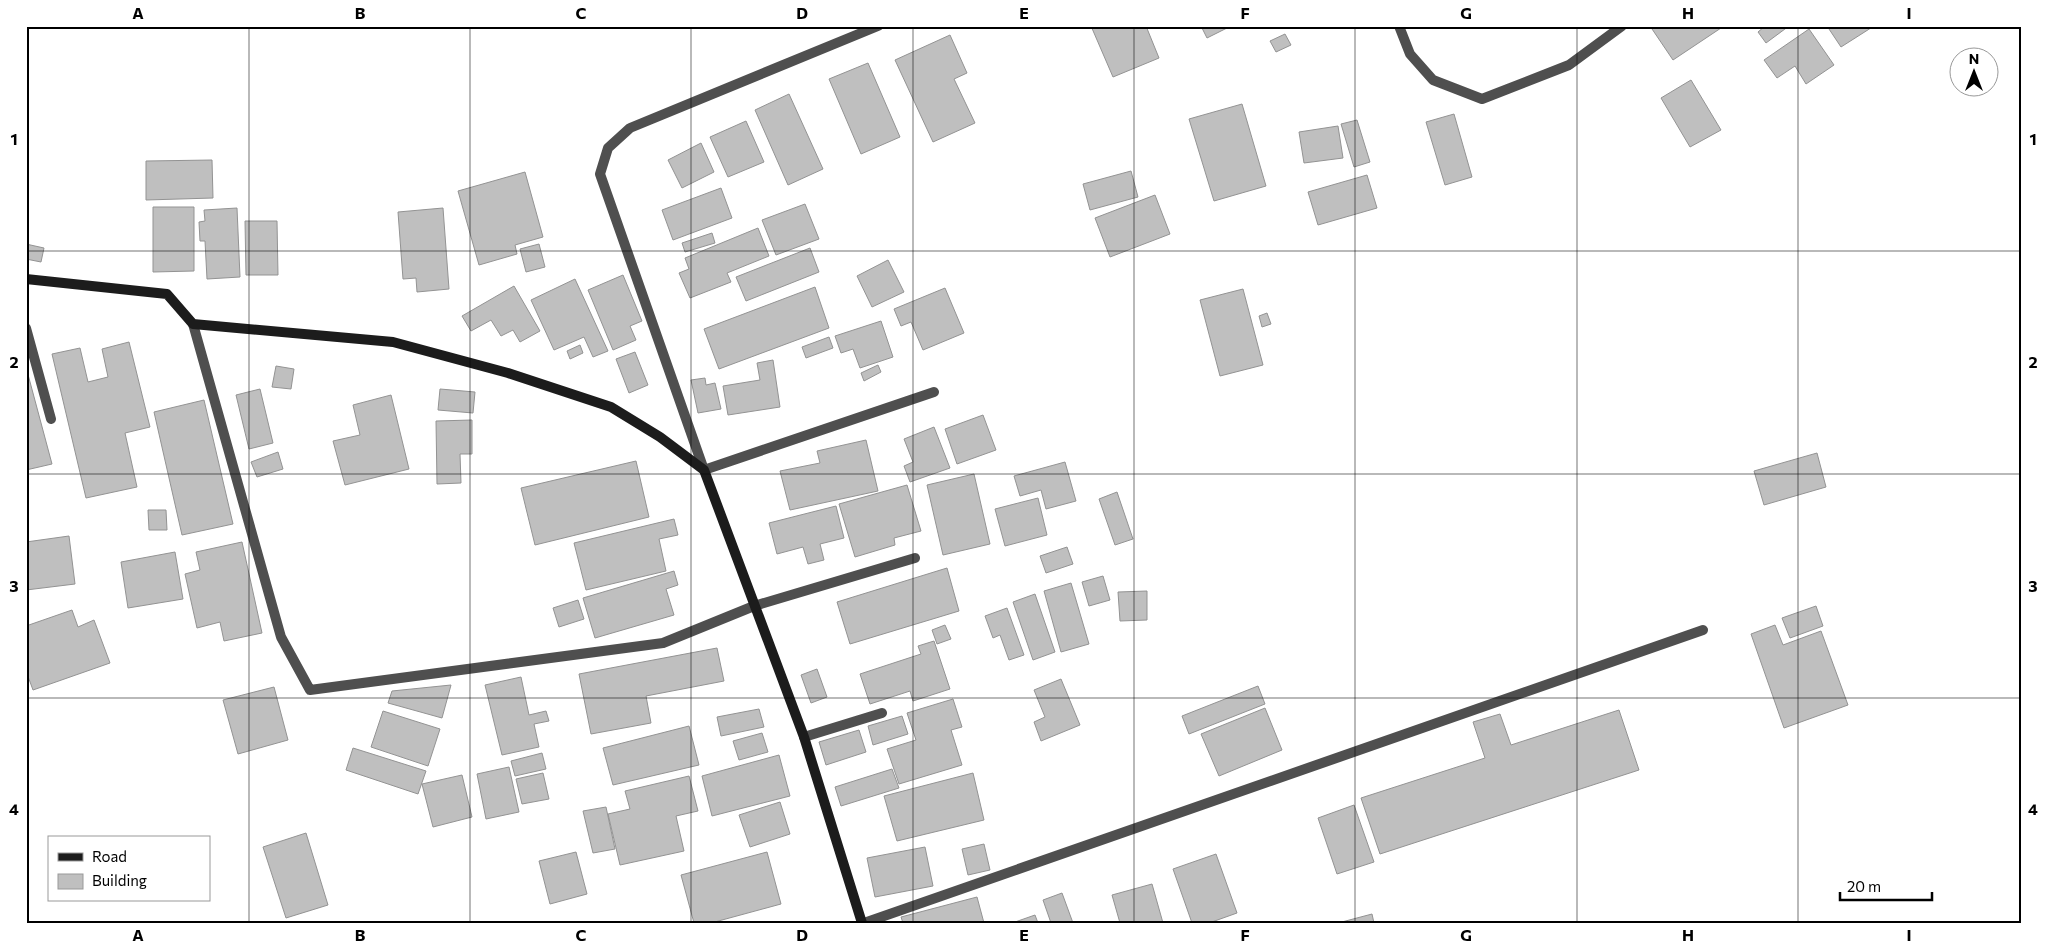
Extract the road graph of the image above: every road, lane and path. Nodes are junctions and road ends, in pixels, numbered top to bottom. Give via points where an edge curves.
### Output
1 (878, 26) edge
2 (1399, 26) edge
3 (1622, 26) edge
4 (26, 279) edge
5 (193, 324) junction
6 (26, 328) edge
7 (934, 392) dead end
8 (50, 419) dead end
9 (704, 470) junction
10 (915, 558) dead end
11 (754, 606) junction
12 (1703, 630) dead end
13 (882, 713) dead end
14 (804, 737) junction
15 (862, 923) edge

1 - 9 street via 630,128 608,148 600,174
2 - 3 street via 1410,54 1432,80 1482,99 1569,65
4 - 5 street via 167,294
5 - 9 street via 393,342 508,373 611,407 660,437
5 - 11 street via 281,637 310,690 663,643
6 - 8 street
7 - 9 street
9 - 11 street
10 - 11 street
11 - 14 street
12 - 15 street
13 - 14 street
14 - 15 street

